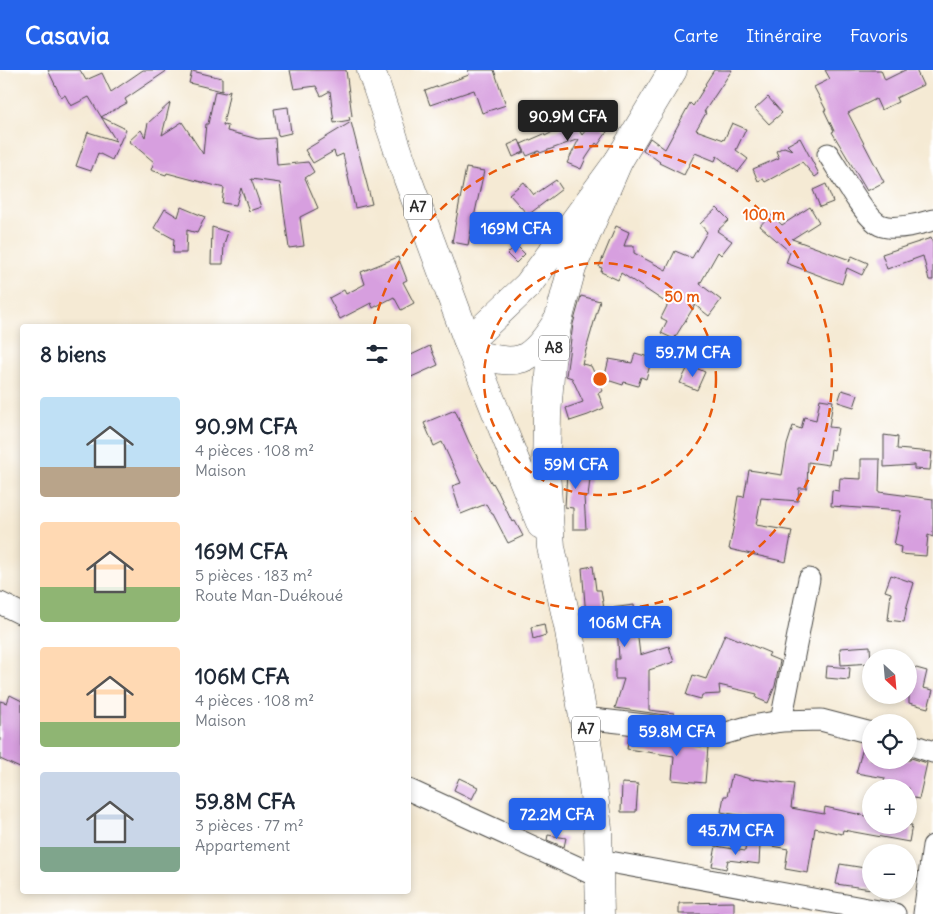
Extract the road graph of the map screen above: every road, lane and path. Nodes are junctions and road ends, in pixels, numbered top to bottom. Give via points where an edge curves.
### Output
1 (371, 70) edge
2 (673, 70) edge
3 (828, 154) dead end
4 (619, 160) junction
5 (933, 220) edge
6 (558, 321) junction
7 (470, 348) junction
8 (550, 547) junction
9 (809, 579) dead end
10 (0, 603) edge
11 (20, 613) edge
12 (584, 718) junction
13 (780, 721) junction
14 (862, 731) edge
15 (917, 747) edge
16 (933, 752) edge
17 (411, 791) edge
18 (933, 846) edge
19 (599, 868) junction
20 (600, 914) edge
21 (895, 914) edge
22 (924, 914) edge

1 - 7 main road, A7
2 - 4 main road, A8
3 - 5 street via 869,216 880,225 893,227
4 - 6 main road, A8 via 572,268
4 - 7 main road, A8 via 528,285
6 - 7 main road, A8 via 543,344 529,356 515,361 498,361
6 - 8 main road, A8 via 547,415
7 - 8 main road, A7
8 - 12 main road, A7
9 - 13 street
10 - 11 street
12 - 13 street via 723,734
12 - 19 main road, A7 via 598,828
13 - 14 street via 821,720
15 - 16 street
17 - 19 street via 528,846
18 - 22 street
19 - 20 main road, A7
19 - 21 street

